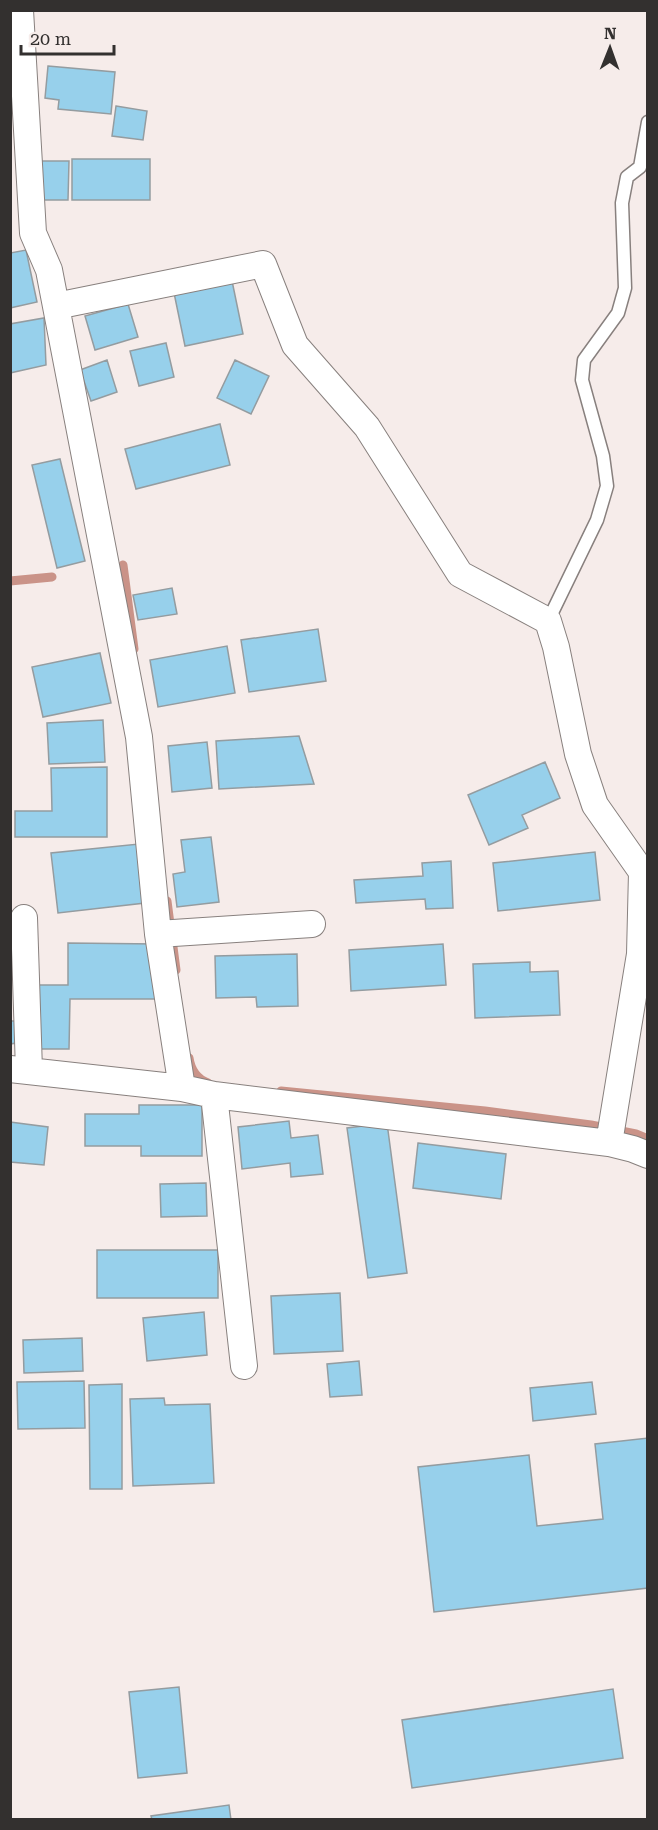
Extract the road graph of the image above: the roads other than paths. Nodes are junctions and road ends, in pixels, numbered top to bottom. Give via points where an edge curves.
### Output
1 (20, 10) edge
2 (648, 122) edge
3 (644, 169) edge
4 (22, 231) edge
5 (56, 306) junction
6 (548, 621) junction
7 (24, 918) dead end
8 (312, 924) dead end
9 (159, 934) junction
10 (644, 955) edge
11 (20, 1070) edge
12 (182, 1088) junction
13 (214, 1095) junction
14 (610, 1130) junction
15 (648, 1155) edge
16 (244, 1366) dead end

1 - 4 street
2 - 3 lane
3 - 6 lane via 627,177 622,203 625,288 618,313 584,360 582,380 607,486 597,520
4 - 5 street via 49,270
5 - 6 street via 263,264 295,345 367,427 460,574
5 - 9 street via 139,737
6 - 10 street via 578,754 595,805 642,872
7 - 11 street
8 - 9 street
9 - 12 street
10 - 14 street
11 - 12 street
12 - 13 street
13 - 14 street
13 - 16 street
14 - 15 street via 633,1149

